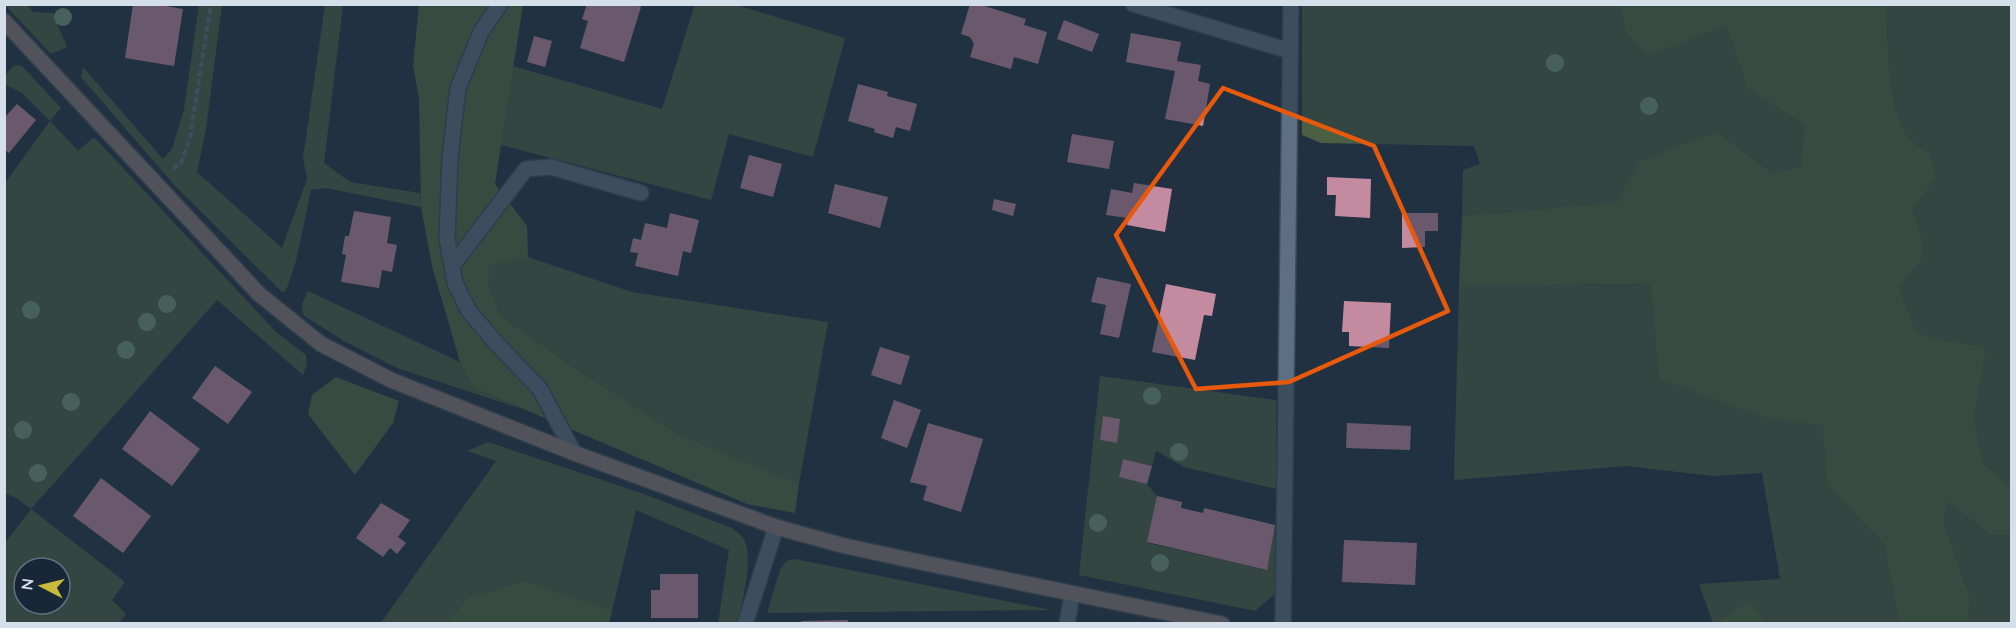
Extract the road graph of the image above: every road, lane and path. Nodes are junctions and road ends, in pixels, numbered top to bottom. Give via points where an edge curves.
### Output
1 (210, 4) edge
2 (500, 4) edge
3 (1133, 4) edge
4 (1291, 4) edge
5 (4, 21) edge
6 (1290, 51) junction
7 (157, 185) junction
8 (641, 193) dead end
9 (452, 266) junction
10 (574, 453) junction
11 (776, 527) junction
12 (1072, 594) junction
13 (745, 624) edge
14 (1067, 624) edge
15 (1222, 624) edge
16 (1283, 624) edge

1 - 7 path via 190,137 182,160
2 - 9 street via 481,32 458,88 447,238
3 - 6 street
4 - 6 street
5 - 7 street
6 - 16 street
7 - 10 street via 259,294 321,344 391,380
8 - 9 street via 551,167 526,170
9 - 10 street via 455,283 469,311 540,389
10 - 11 street
11 - 12 street via 853,548
11 - 13 street
12 - 14 street
12 - 15 street

